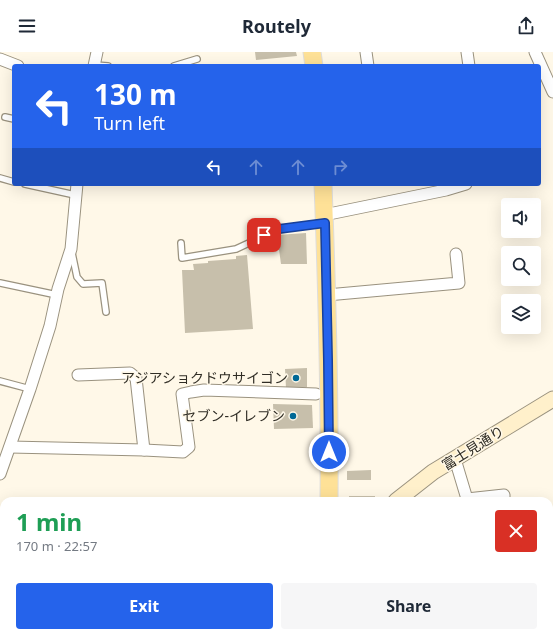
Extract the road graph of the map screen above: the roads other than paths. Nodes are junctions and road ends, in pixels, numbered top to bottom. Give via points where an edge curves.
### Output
1 (97, 52) edge
2 (312, 52) edge
3 (366, 52) edge
4 (467, 52) edge
5 (535, 52) edge
6 (0, 59) edge
7 (197, 59) dead end
8 (13, 64) edge
9 (94, 64) edge
10 (181, 64) edge
11 (314, 64) edge
12 (368, 64) edge
13 (469, 64) edge
14 (540, 64) edge
15 (541, 65) edge
16 (553, 92) edge
17 (5, 117) dead end
18 (12, 119) edge
19 (0, 178) edge
20 (12, 181) edge
21 (42, 186) edge
22 (323, 186) edge
23 (459, 186) edge
24 (76, 190) edge
25 (324, 219) junction
26 (181, 242) dead end
27 (71, 248) junction
28 (456, 254) dead end
29 (0, 283) edge
30 (57, 295) junction
31 (327, 295) junction
32 (106, 312) dead end
33 (78, 374) dead end
34 (0, 382) edge
35 (30, 389) junction
36 (316, 394) dead end
37 (553, 398) edge
38 (8, 447) junction
39 (144, 450) junction
40 (455, 459) junction
41 (0, 474) edge
42 (329, 497) edge
43 (401, 497) edge
44 (466, 497) edge
45 (489, 497) edge
46 (504, 497) edge

1 - 9 street
2 - 11 main road
3 - 12 street
4 - 13 street
5 - 14 street
6 - 8 street
7 - 10 lane
15 - 16 street
17 - 18 lane
19 - 20 lane
21 - 24 lane
22 - 25 main road
23 - 25 street
24 - 27 street
25 - 26 lane via 279,229 236,249 182,258
25 - 31 main road
27 - 30 street
27 - 32 lane via 77,277 83,284 102,283
28 - 31 street via 459,282
29 - 30 lane
30 - 35 street
31 - 42 main road
33 - 39 street via 130,373 136,378
34 - 35 lane
35 - 38 street
36 - 39 street via 204,390 182,394 189,447 183,452
37 - 40 street, 富士見通り
38 - 39 street
38 - 41 street
40 - 43 street, 富士見通り via 433,472
40 - 44 street
45 - 46 street

